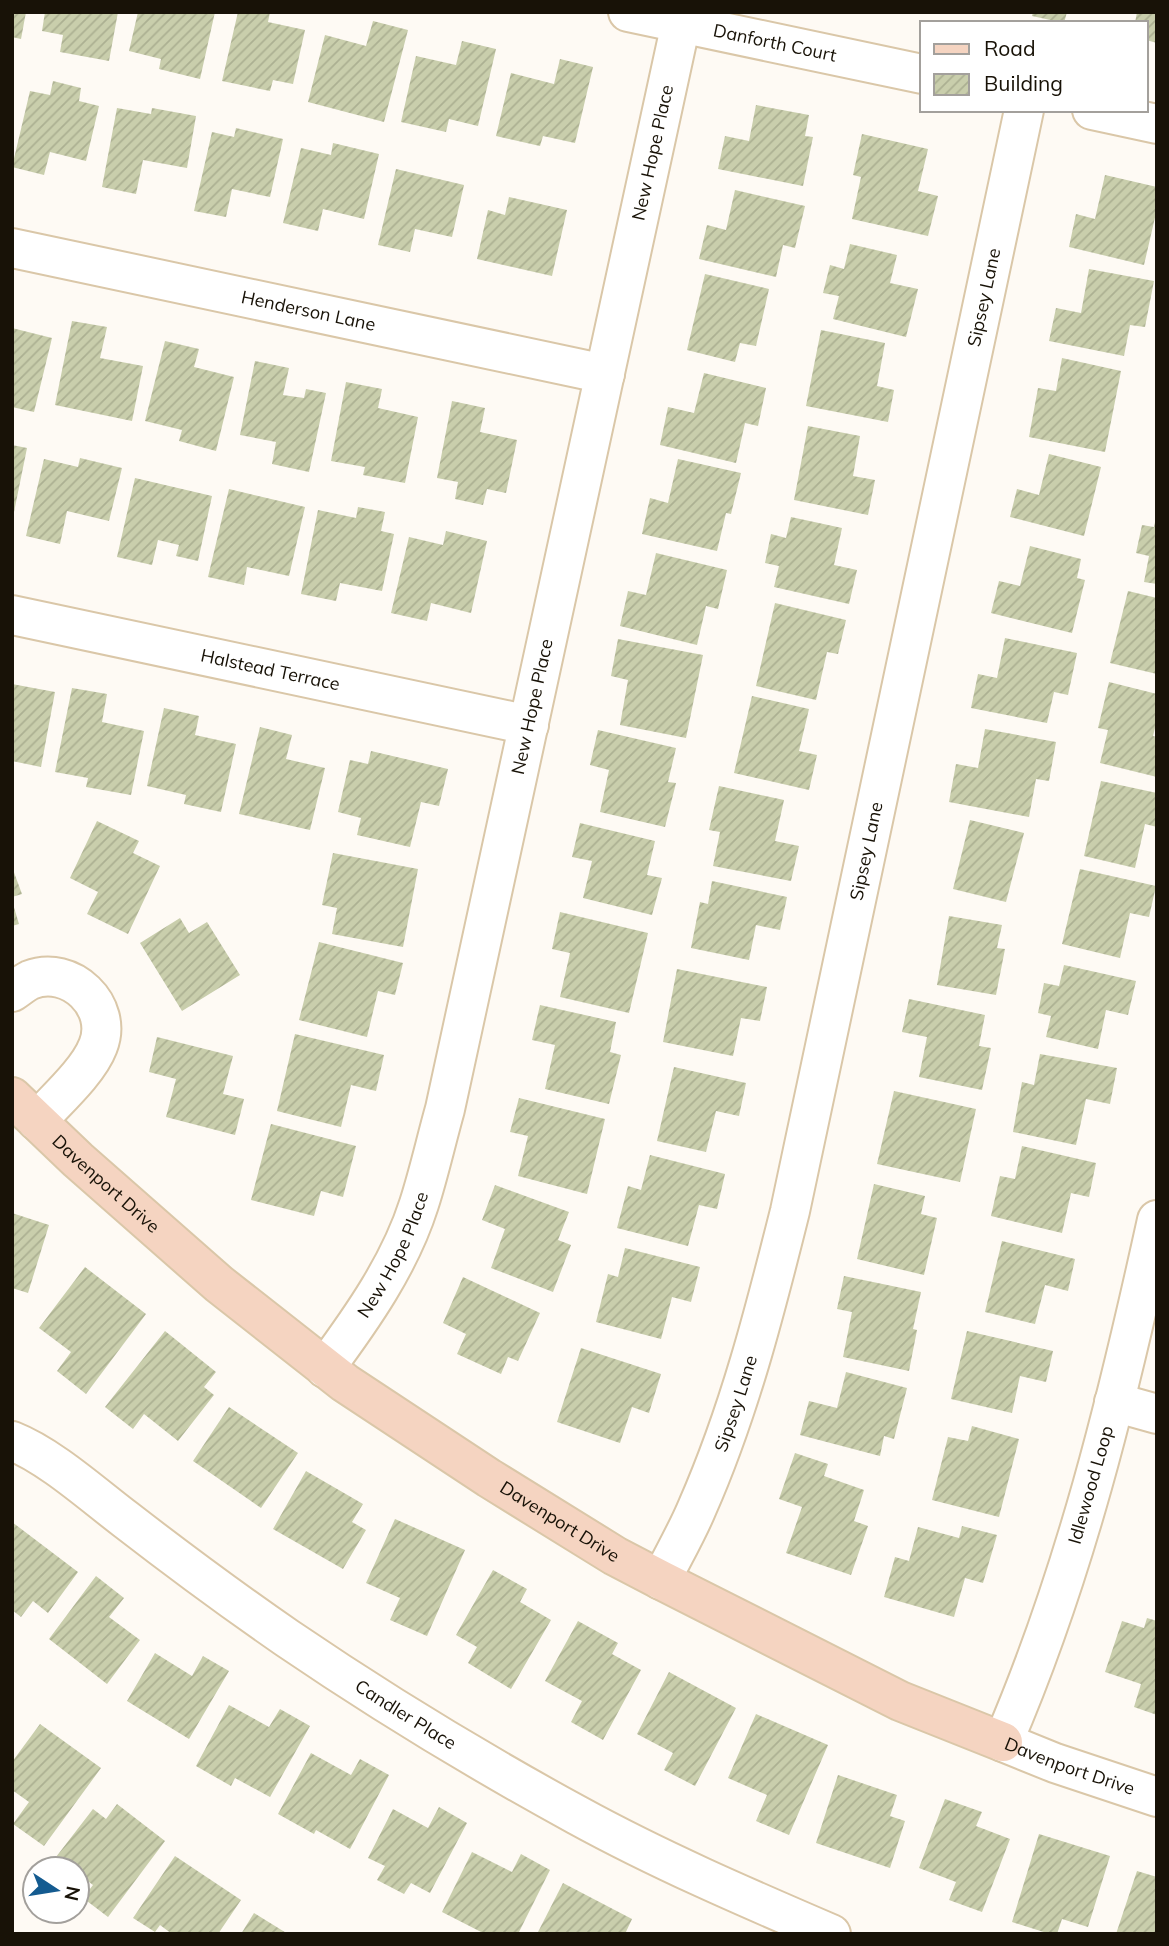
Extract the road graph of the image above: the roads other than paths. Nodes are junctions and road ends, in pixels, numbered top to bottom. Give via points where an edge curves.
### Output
1 (628, 12) edge
2 (681, 23) junction
3 (920, 74) edge
4 (1024, 112) edge
5 (1101, 112) edge
6 (1157, 124) edge
7 (12, 248) edge
8 (605, 374) junction
9 (12, 615) edge
10 (529, 725) junction
11 (12, 992) edge
12 (25, 1109) edge
13 (1157, 1220) edge
14 (325, 1368) junction
15 (1114, 1402) junction
16 (1157, 1414) edge
17 (12, 1441) edge
18 (661, 1580) junction
19 (1003, 1742) junction
20 (1157, 1797) edge
21 (831, 1934) edge

1 - 2 street, Danforth Court
2 - 3 street, Danforth Court
2 - 8 street, New Hope Place
4 - 18 street, Sipsey Lane via 790,1211 721,1449
5 - 6 street
7 - 8 street, Henderson Lane
8 - 10 street, New Hope Place
9 - 10 street, Halstead Terrace
10 - 14 street, New Hope Place via 445,1109 419,1206 388,1275
11 - 12 street, Davenport Drive via 31,980 54,976 76,983 93,999 101,1021 99,1045 87,1065
12 - 14 street, Davenport Drive via 219,1284
13 - 15 street, Idlewood Loop
14 - 18 street, Davenport Drive via 489,1478
15 - 16 street
15 - 19 street, Idlewood Loop via 1058,1597
17 - 21 street, Candler Place via 28,1447 215,1589 456,1746 646,1850
18 - 19 street, Davenport Drive via 900,1701
19 - 20 street, Davenport Drive

